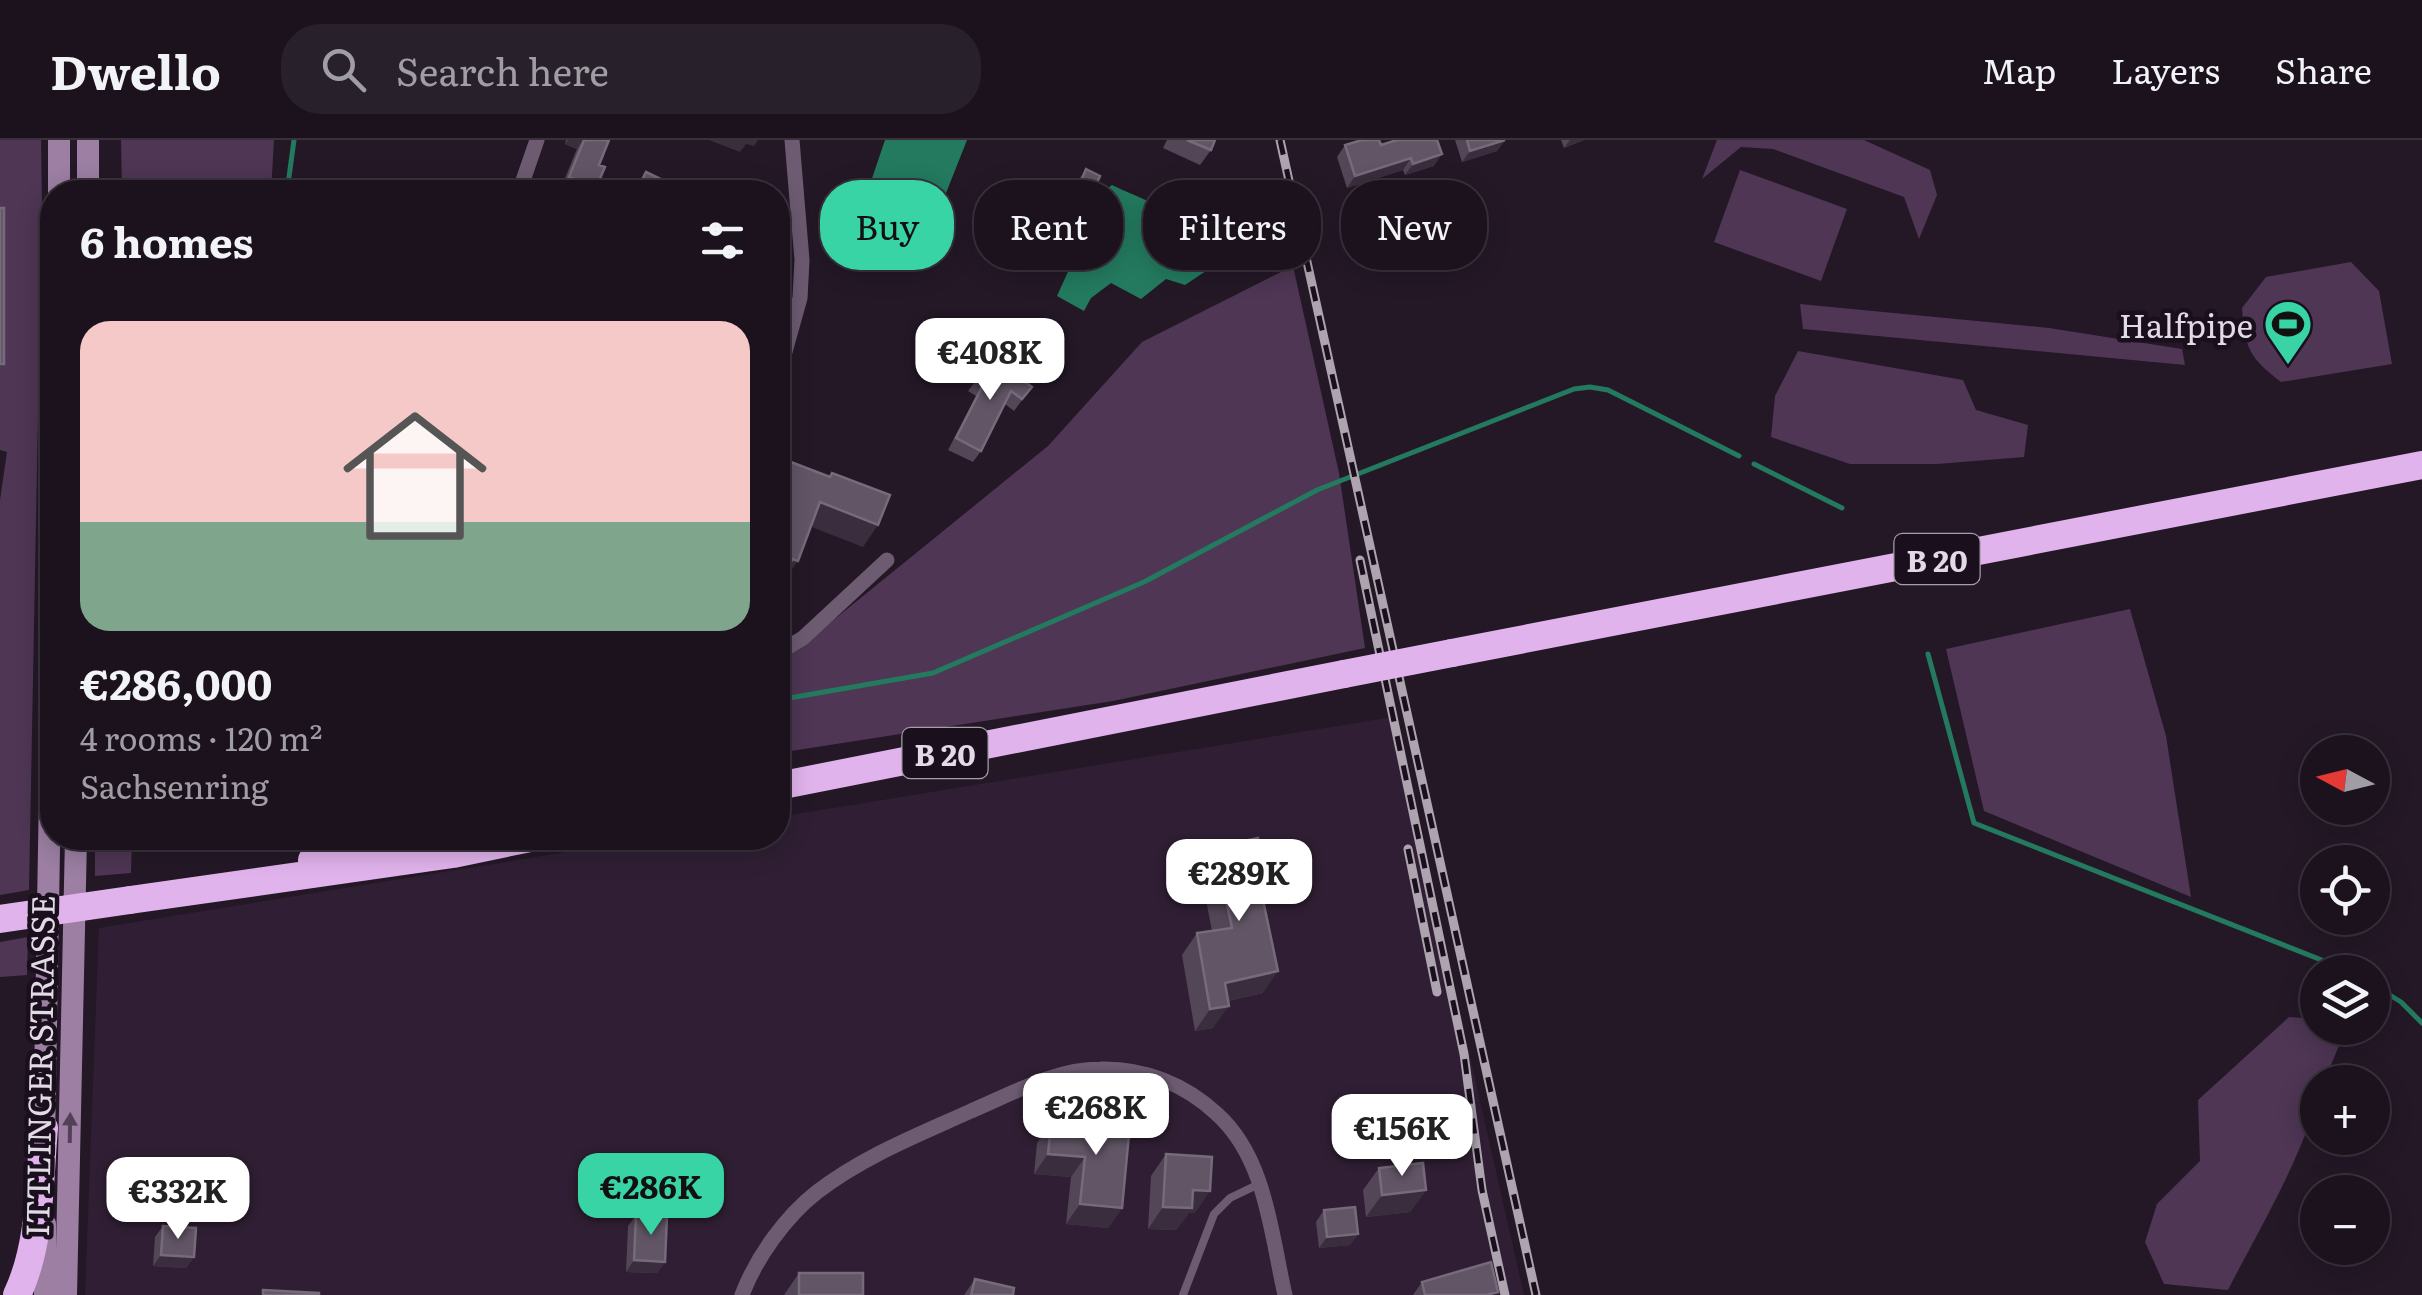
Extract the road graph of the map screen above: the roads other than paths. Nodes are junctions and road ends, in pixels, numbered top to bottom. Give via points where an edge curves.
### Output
1 (59, 140) edge
2 (88, 140) edge
3 (538, 140) edge
4 (792, 140) edge
5 (59, 180) edge
6 (88, 180) edge
7 (523, 180) edge
8 (790, 334) edge
9 (2422, 466) edge
10 (888, 560) dead end
11 (790, 647) edge
12 (790, 784) edge
13 (49, 850) edge
14 (76, 850) edge
15 (347, 850) edge
16 (472, 850) edge
17 (142, 898) junction
18 (0, 919) edge
19 (44, 1128) junction
20 (1259, 1184) junction
21 (16, 1295) edge
22 (44, 1295) edge
23 (66, 1295) edge
24 (742, 1295) edge
25 (1183, 1295) edge
26 (1284, 1295) edge

1 - 5 street
2 - 6 street
3 - 7 street
4 - 8 street via 802,260
9 - 12 highway, B 20, bridge
10 - 11 street
13 - 19 street, ITTLINGER STRASSE
23 -> 14 street, ITTLINGER STRASSE
15 - 17 highway via 184,881
16 - 17 highway
17 - 18 highway, bridge
19 - 21 highway via 33,1247
19 - 22 street, ITTLINGER STRASSE
20 - 24 street via 1247,1152 1192,1093 1128,1070 1070,1073 857,1165 814,1194 780,1231
20 - 25 lane via 1214,1214
20 - 26 street

